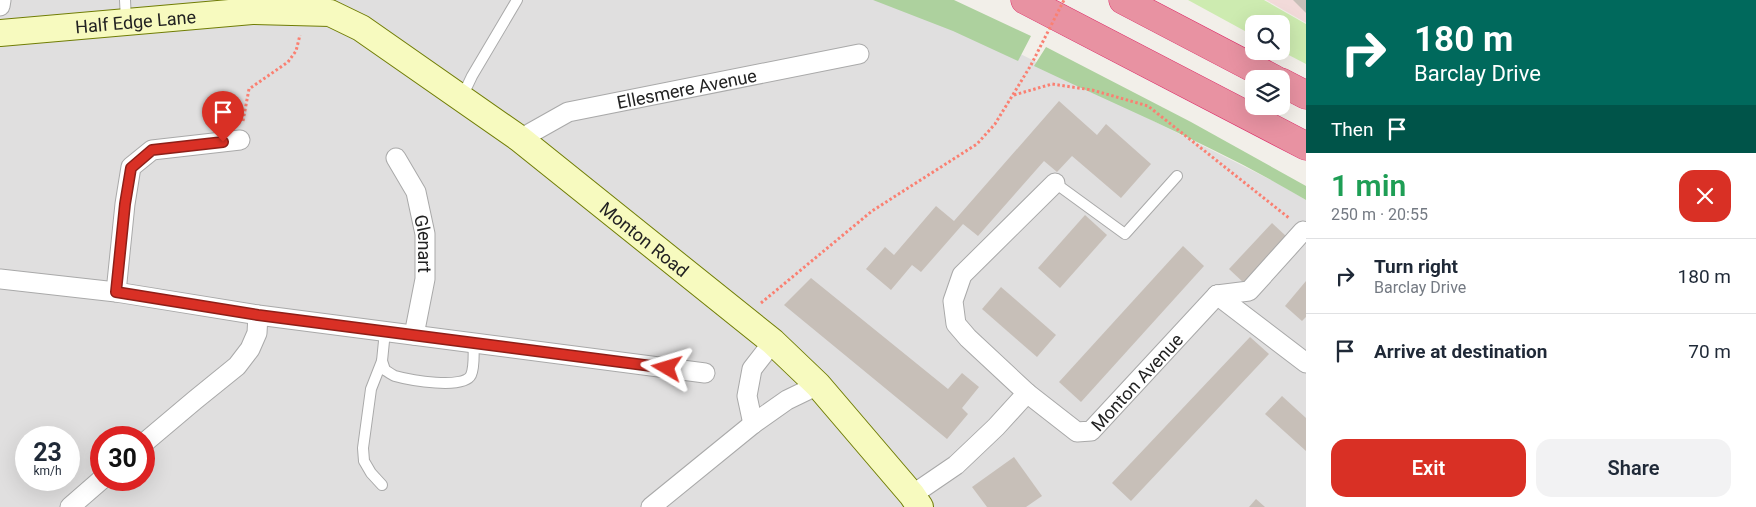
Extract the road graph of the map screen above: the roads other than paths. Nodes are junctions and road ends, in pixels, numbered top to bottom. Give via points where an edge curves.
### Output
1 (1, 0) edge
2 (516, 0) edge
3 (1025, 0) edge
4 (1123, 0) edge
5 (0, 6) edge
6 (329, 7) edge
7 (125, 11) edge
8 (0, 33) edge
9 (860, 54) dead end
10 (1257, 70) edge
11 (1290, 87) edge
12 (1306, 95) edge
13 (462, 98) junction
14 (520, 139) junction
15 (240, 140) road end
16 (1306, 146) edge
17 (396, 158) dead end
18 (1177, 176) dead end
19 (1054, 182) joint
20 (1303, 231) road end
21 (0, 279) edge
22 (116, 292) junction
23 (1217, 295) junction
24 (258, 315) junction
25 (385, 331) junction
26 (414, 335) junction
27 (773, 342) junction
28 (474, 343) junction
29 (382, 361) junction
30 (1306, 362) edge
31 (705, 373) dead end
32 (818, 385) junction
33 (1027, 393) junction
34 (753, 424) junction
35 (155, 435) edge
36 (382, 485) dead end
37 (90, 490) edge
38 (916, 501) edge
39 (70, 507) edge
40 (651, 507) edge

1 - 5 street
2 - 13 lane
3 - 16 highway
4 - 10 highway
6 - 7 main road, Half Edge Lane via 305,12
6 - 13 main road, Monton Road
7 - 8 main road, Half Edge Lane
9 - 14 street, Ellesmere Avenue via 568,112
11 - 12 highway
13 - 14 main road, Monton Road
14 - 27 main road, Monton Road
15 - 22 street via 152,150 131,168
17 - 26 street, Glenart via 416,192 425,234 425,279
18 - 19 lane via 1125,234
19 - 33 street, Monton Avenue via 962,275 953,301 956,324
20 - 23 street via 1249,292
21 - 22 street
22 - 24 street
23 - 30 street
23 - 33 street, Monton Avenue via 1091,431 1077,432
24 - 25 street
24 - 35 street via 250,349 237,366
25 - 26 street
25 - 29 lane
26 - 28 street
27 - 32 main road, Monton Road
27 - 34 street via 752,369 747,396
28 - 29 lane via 470,375 465,381 454,384 395,376 385,370
28 - 31 street
29 - 36 lane via 371,389 363,448 364,461
32 - 34 street via 787,400
32 - 38 main road, Monton Road
33 - 38 street via 996,427
34 - 40 street
37 - 39 street

